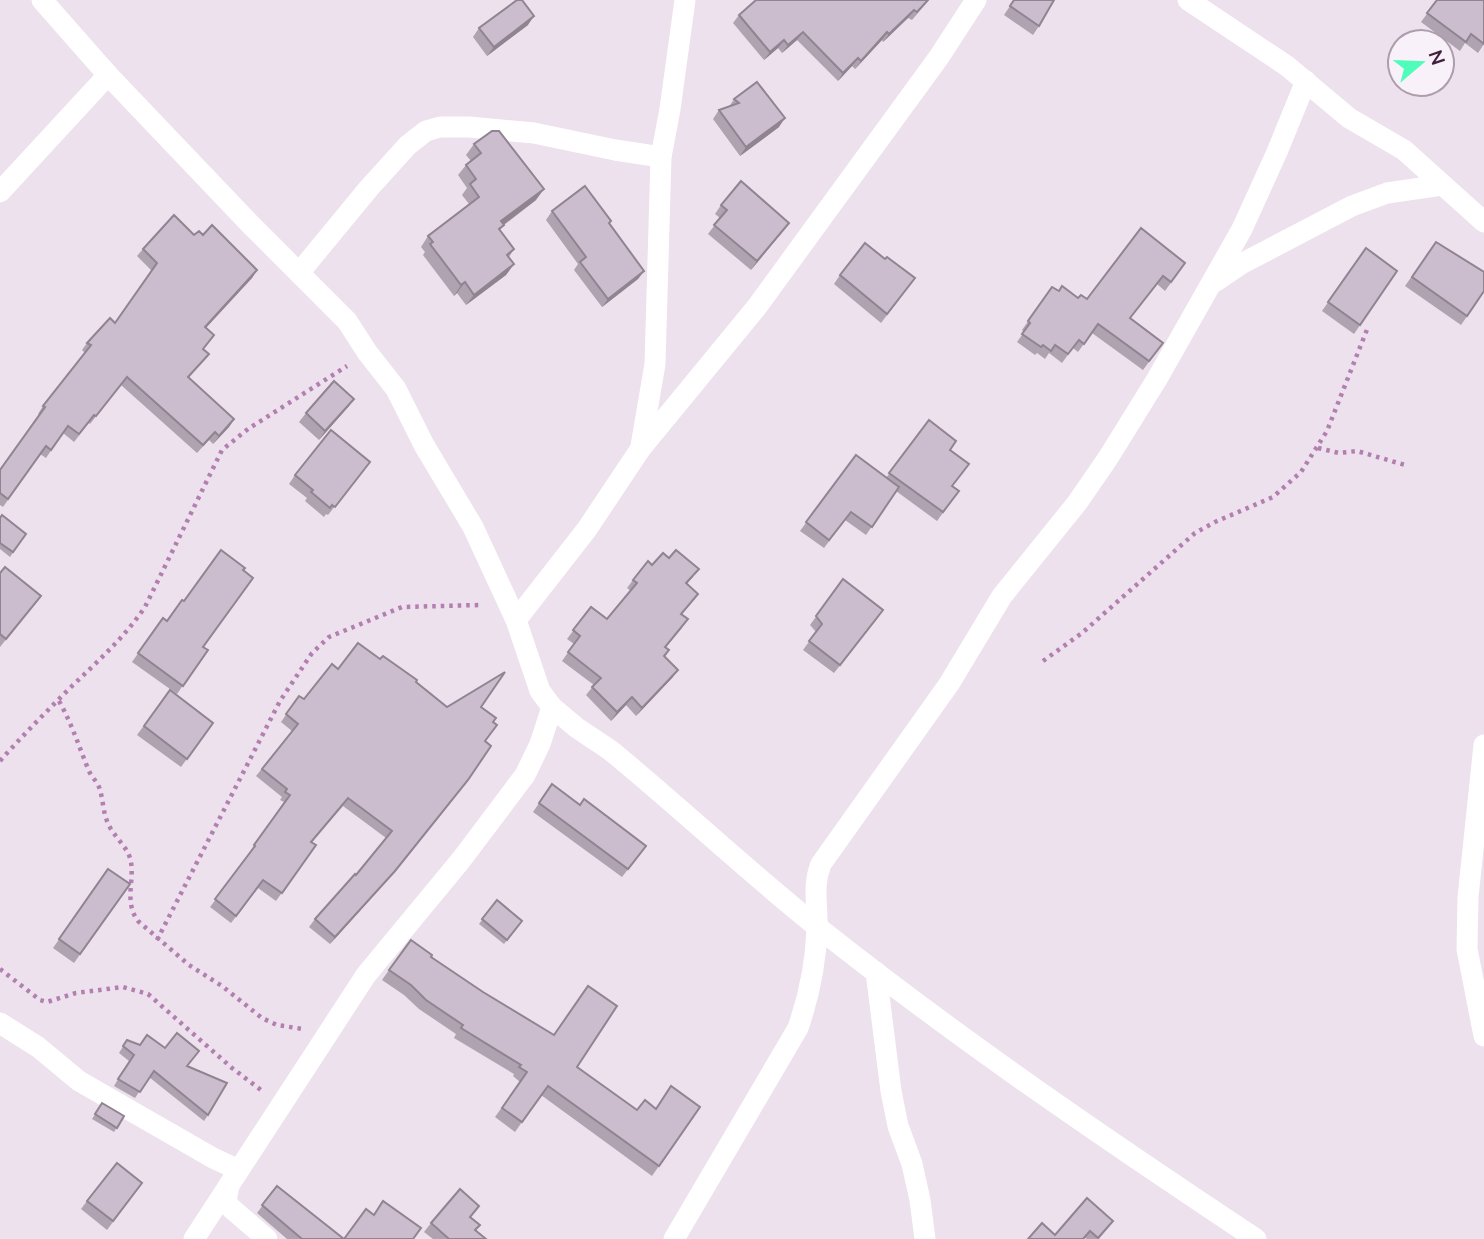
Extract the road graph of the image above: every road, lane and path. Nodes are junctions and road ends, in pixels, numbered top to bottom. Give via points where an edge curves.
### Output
1 (42, 0) edge
2 (685, 0) edge
3 (976, 0) edge
4 (1188, 0) edge
5 (108, 75) junction
6 (1306, 81) junction
7 (661, 157) junction
8 (1442, 185) junction
9 (0, 192) edge
10 (1482, 215) edge
11 (299, 272) junction
12 (1209, 287) junction
13 (1368, 327) edge
14 (367, 352) junction
15 (641, 448) junction
16 (1318, 448) junction
17 (1405, 465) dead end
18 (513, 613) junction
19 (1043, 661) dead end
20 (59, 701) junction
21 (552, 707) junction
22 (1484, 745) edge
23 (0, 761) edge
24 (818, 927) junction
25 (157, 940) junction
26 (0, 969) edge
27 (876, 972) junction
28 (0, 1023) edge
29 (328, 1031) junction
30 (1484, 1036) edge
31 (281, 1106) junction
32 (234, 1177) junction
33 (194, 1239) edge
34 (267, 1239) edge
35 (674, 1239) edge
36 (925, 1239) edge
37 (1256, 1239) edge

1 - 5 street
2 - 7 street
3 - 15 street via 756,308
4 - 6 street
5 - 9 street
5 - 11 street
6 - 8 street via 1349,118 1404,150
6 - 12 street via 1242,229
7 - 11 street via 534,133 469,127 426,131 369,188
7 - 15 street via 655,364
8 - 10 street
8 - 12 street via 1387,193 1352,206 1241,264
11 - 14 street via 347,321
12 - 24 street via 1108,458 1002,596 949,684 821,864 815,893
13 - 16 path
14 - 18 street via 396,389 473,527
14 - 20 path via 222,450 145,607 131,628
15 - 18 street via 587,528
16 - 17 path via 1357,452
16 - 19 path via 1301,472 1273,497 1195,533 1083,633
18 - 21 street via 540,691
18 - 25 path via 457,604 402,607 329,637 312,653 280,701
20 - 23 path
20 - 25 path via 98,785 110,830 128,854 133,915
21 - 24 street via 610,750
21 - 29 street via 525,775 503,807 366,975
22 - 30 street via 1467,949
24 - 27 street
24 - 35 street via 810,993 798,1028
25 - 29 path via 262,1018 285,1027
26 - 31 path via 47,1002 123,987 148,994
27 - 36 street via 891,1091 912,1164
27 - 37 street via 1079,1121
28 - 32 street via 79,1081 202,1152
29 - 31 street
31 - 32 street
32 - 33 street
32 - 34 street via 226,1201

